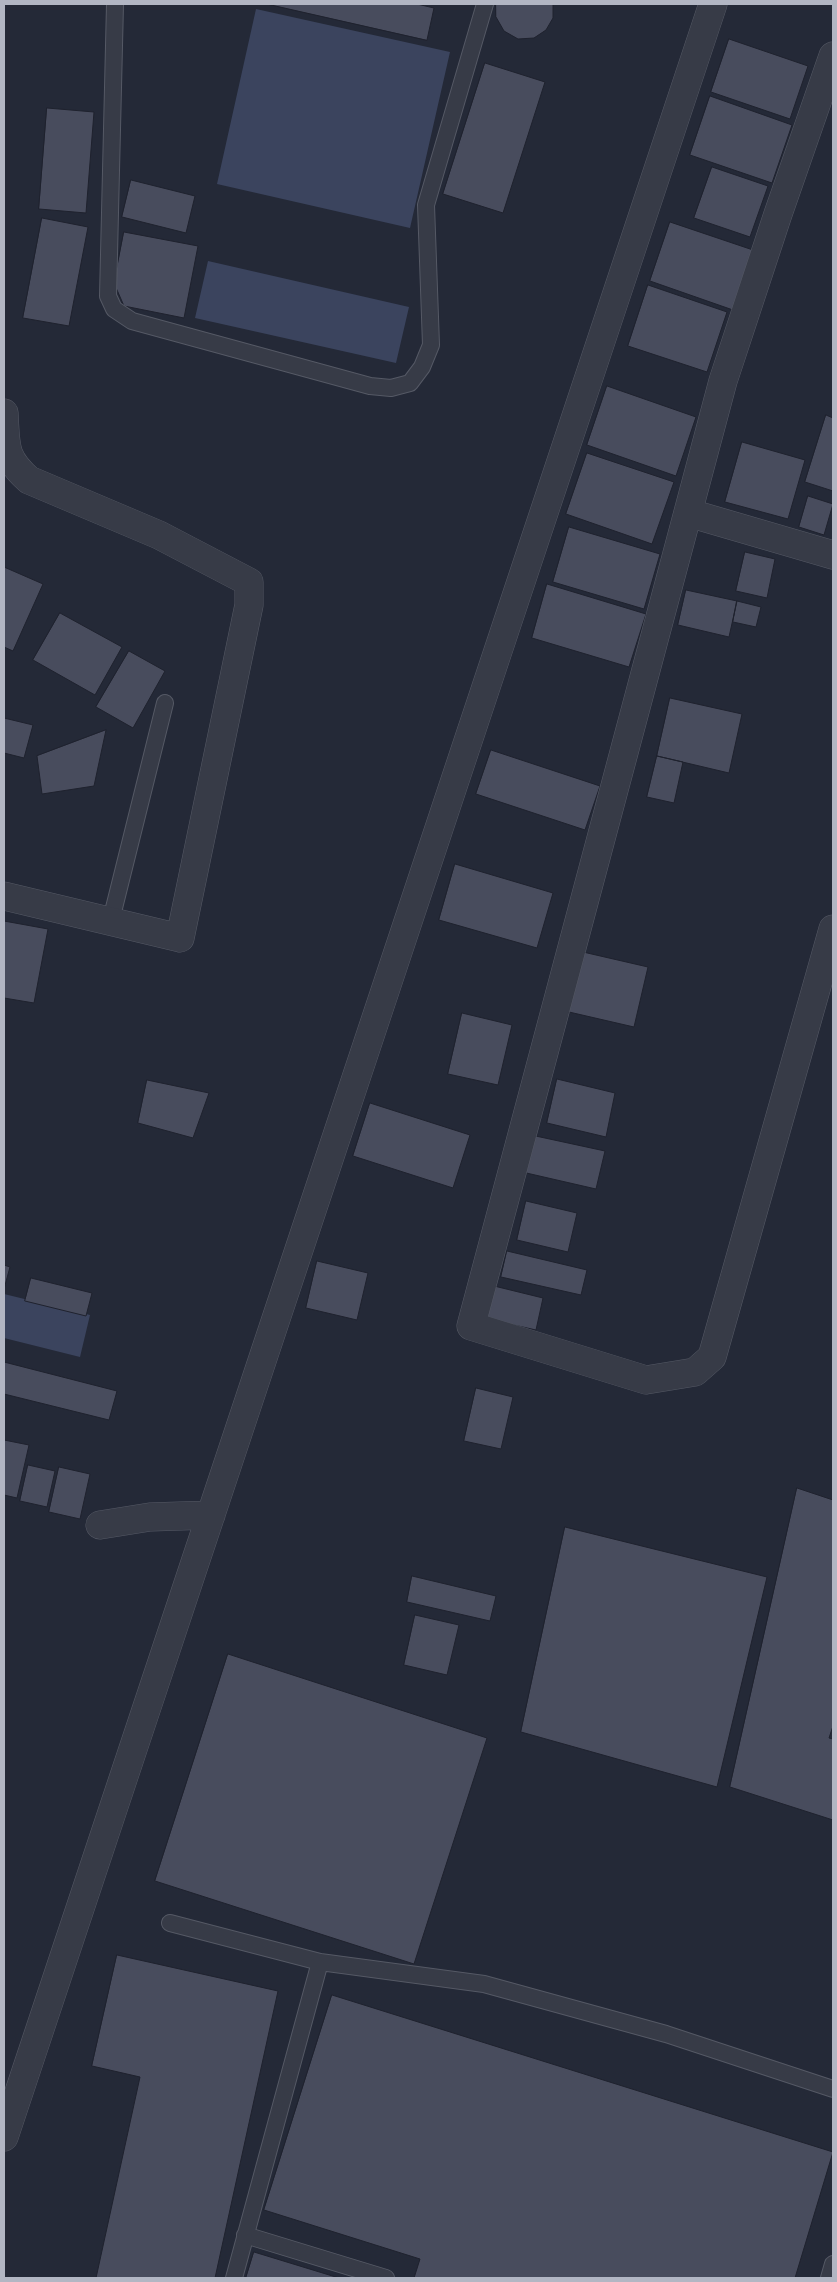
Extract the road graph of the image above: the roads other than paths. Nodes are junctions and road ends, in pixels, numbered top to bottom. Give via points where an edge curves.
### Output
1 (115, 4) edge
2 (485, 4) edge
3 (714, 4) edge
4 (833, 56) edge
5 (4, 413) edge
6 (689, 514) junction
7 (833, 555) edge
8 (165, 703) dead end
9 (4, 896) edge
10 (111, 920) junction
11 (833, 929) edge
12 (210, 1516) junction
13 (100, 1525) dead end
14 (170, 1923) dead end
15 (320, 1962) junction
16 (833, 2089) edge
17 (4, 2137) edge
18 (245, 2235) junction
19 (833, 2264) edge
20 (234, 2278) edge
21 (386, 2278) edge
22 (829, 2278) edge

1 - 2 lane via 108,279 108,296 114,309 132,321 370,386 391,388 410,383 422,367 431,345 426,205
3 - 12 street
4 - 6 street via 723,381
5 - 10 street via 6,449 14,467 29,480 159,535 249,582 249,605 180,938
6 - 7 street
6 - 11 street via 471,1326 646,1380 695,1372 712,1357
8 - 10 lane
9 - 10 street
12 - 13 street via 150,1517
12 - 17 street
14 - 15 lane
15 - 16 lane via 484,1984 666,2034
15 - 18 lane
18 - 20 lane
18 - 21 lane
19 - 22 lane

